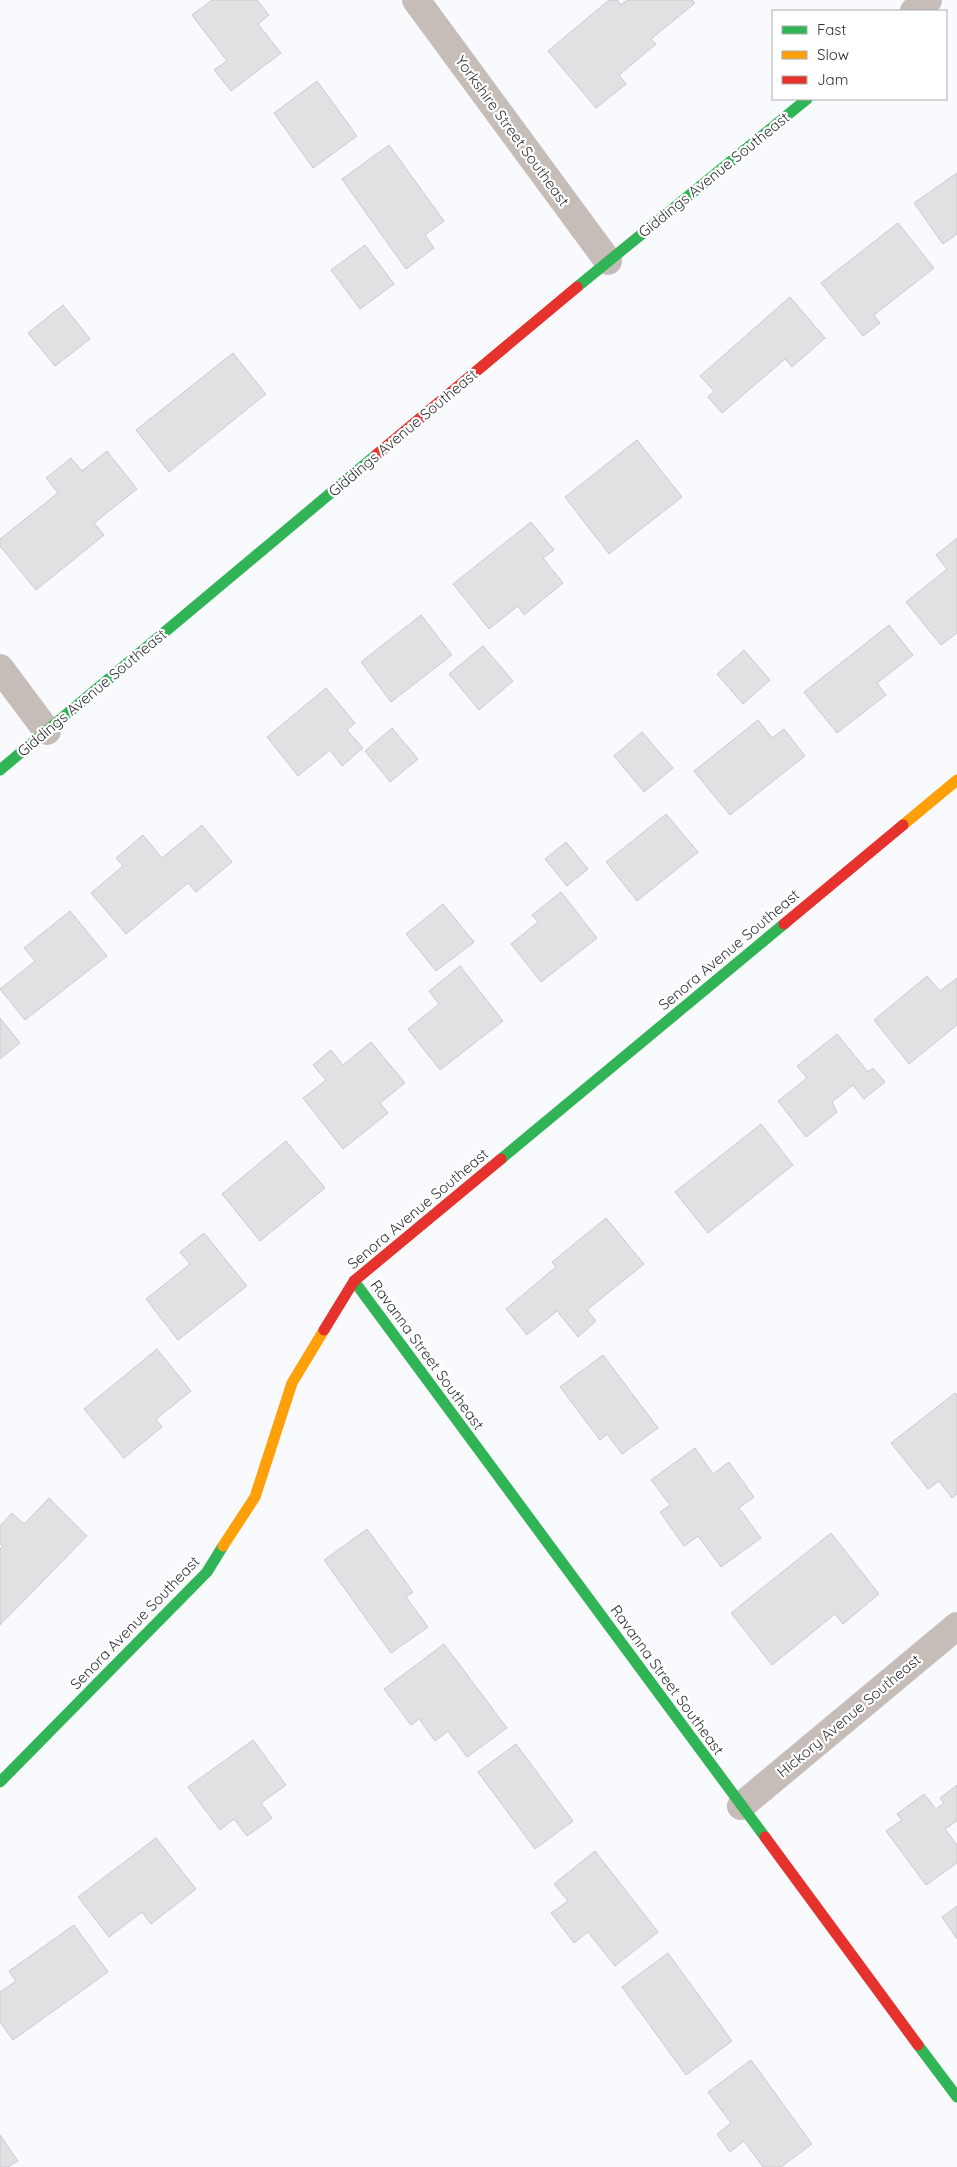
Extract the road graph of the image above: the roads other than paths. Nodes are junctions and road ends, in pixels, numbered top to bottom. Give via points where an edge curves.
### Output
1 (416, 0) edge
2 (928, 0) edge
3 (915, 10) edge
4 (806, 100) edge
5 (608, 262) junction
6 (0, 668) edge
7 (47, 731) junction
8 (0, 770) edge
9 (957, 780) edge
10 (354, 1281) junction
11 (957, 1626) edge
12 (0, 1782) edge
13 (741, 1806) junction
14 (957, 2097) edge

1 - 5 street, Yorkshire Street Southeast
2 - 3 street
4 - 5 street, Giddings Avenue Southeast
5 - 7 street, Giddings Avenue Southeast
6 - 7 street
7 - 8 street, Giddings Avenue Southeast
9 - 10 street, Senora Avenue Southeast
10 - 12 street, Senora Avenue Southeast via 292,1383 255,1497 207,1572
10 - 13 street, Ravanna Street Southeast
11 - 13 street, Hickory Avenue Southeast
13 - 14 street, Ravanna Street Southeast

